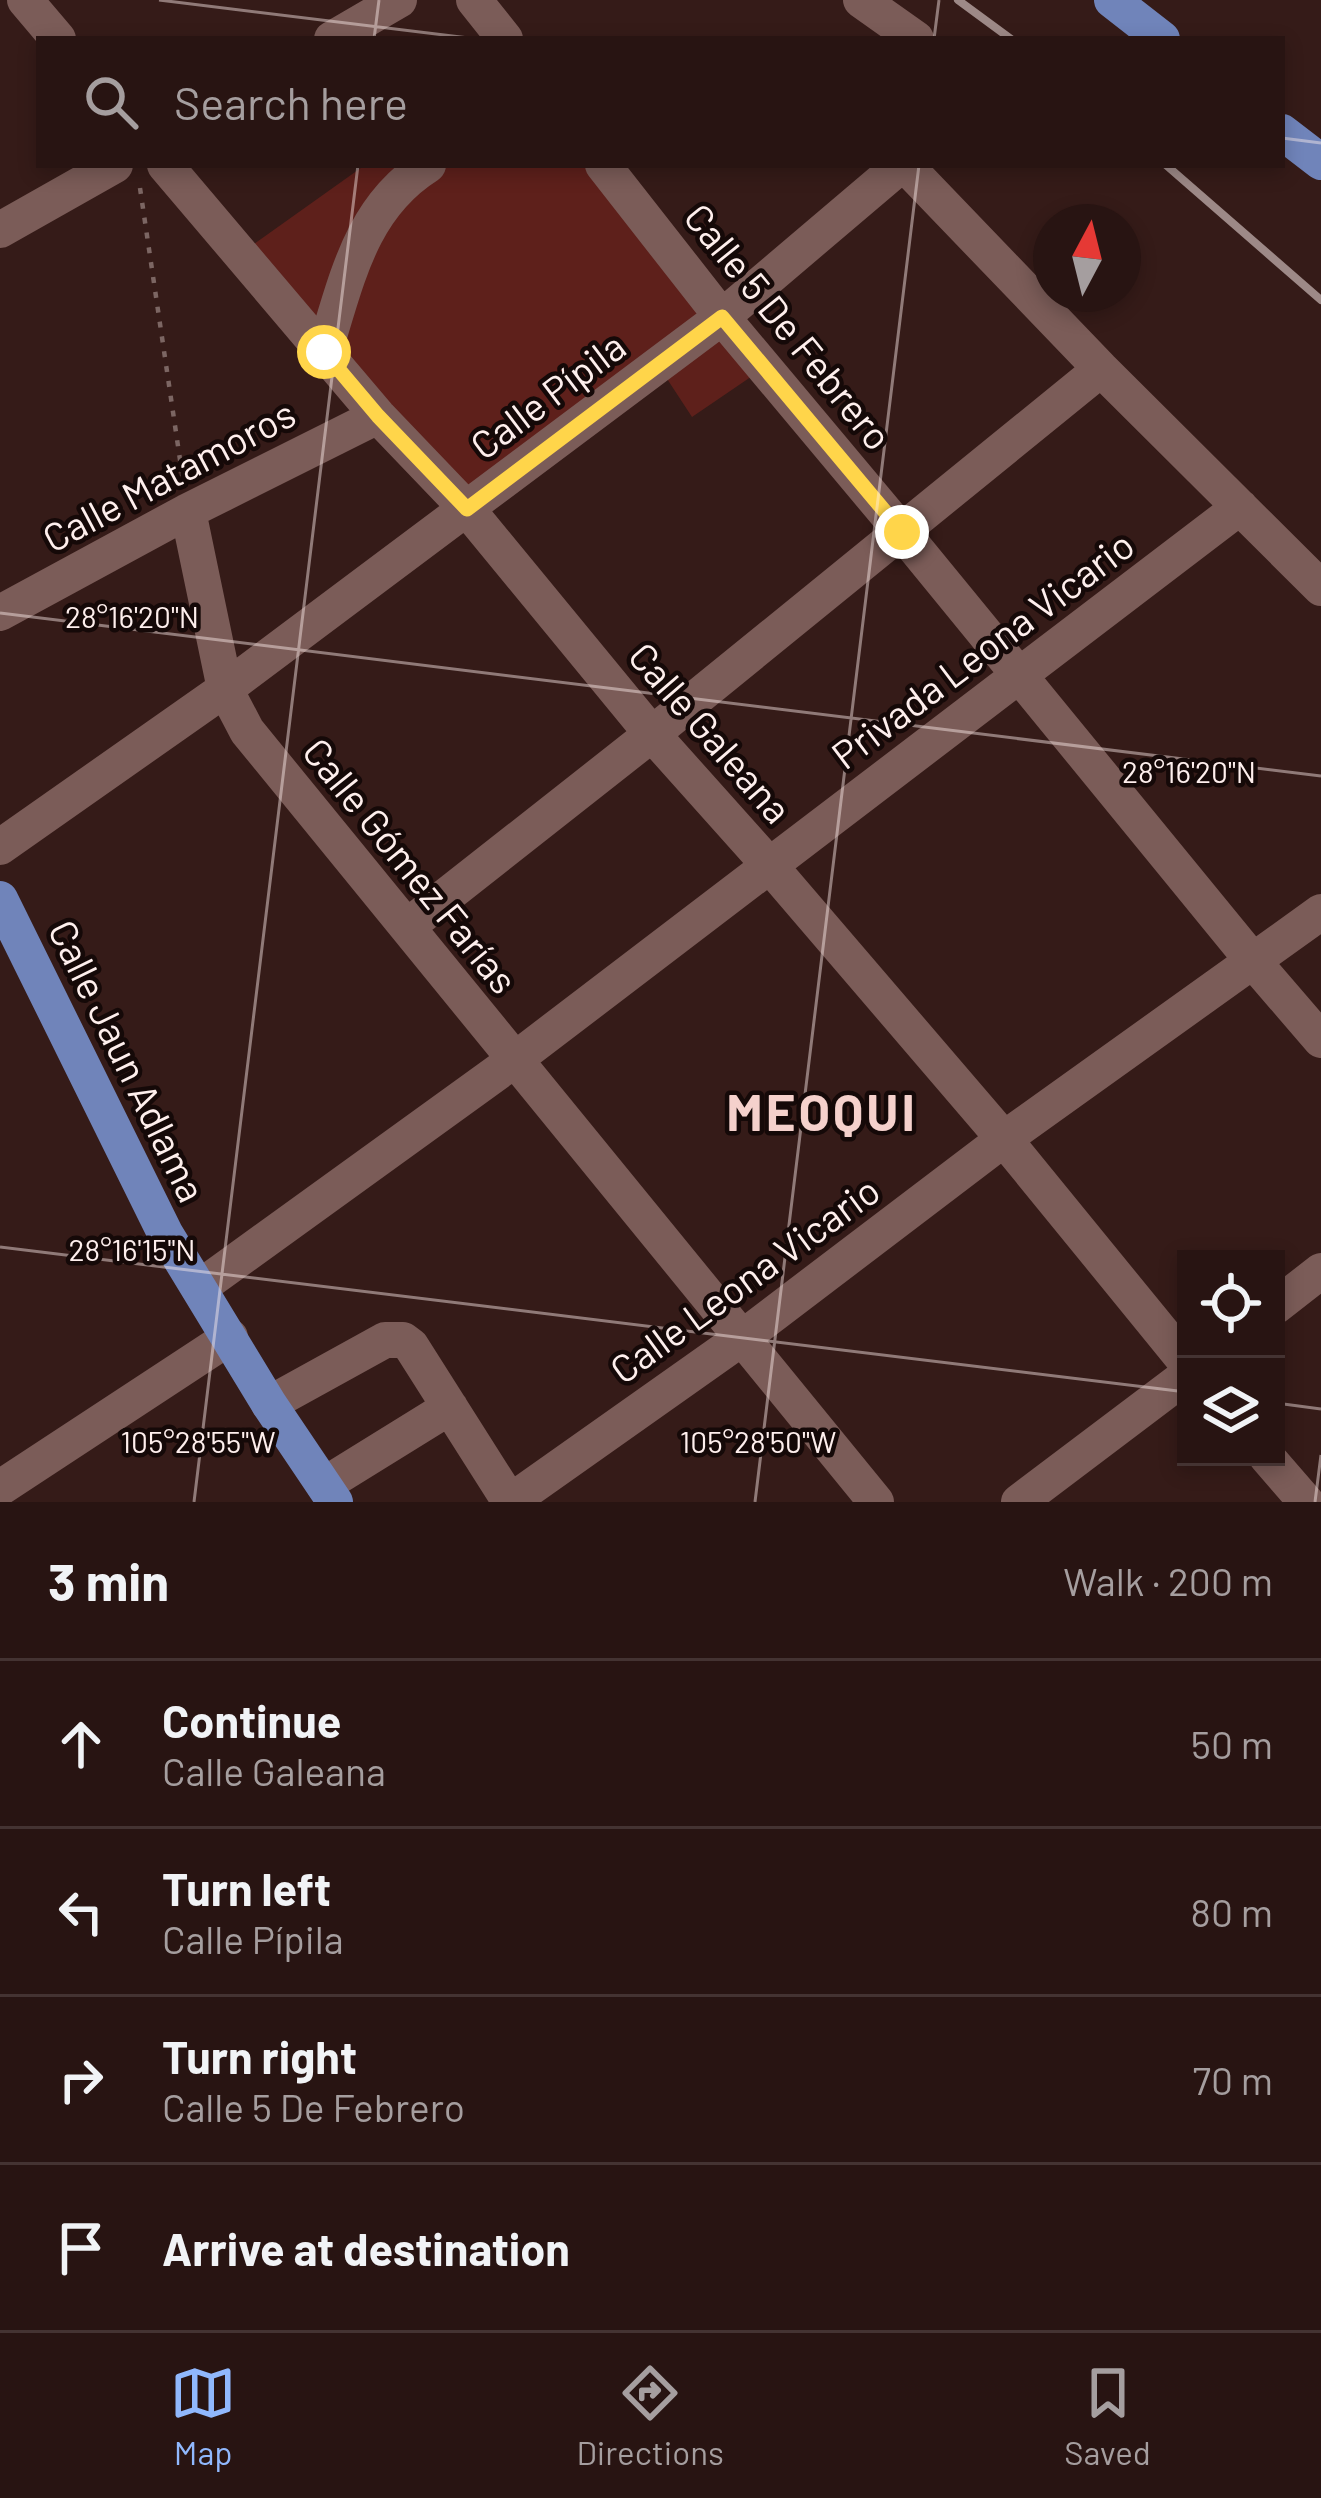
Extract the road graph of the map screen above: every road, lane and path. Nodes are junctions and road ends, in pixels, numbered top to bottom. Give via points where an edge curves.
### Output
1 (25, 0) edge
2 (399, 0) edge
3 (474, 0) edge
4 (860, 0) edge
5 (1112, 0) edge
6 (55, 36) edge
7 (337, 36) edge
8 (503, 36) edge
9 (912, 36) edge
10 (1158, 36) edge
11 (1285, 134) edge
12 (1321, 162) edge
13 (423, 168) edge
14 (605, 168) edge
15 (899, 168) edge
16 (906, 168) edge
17 (141, 169) edge
18 (0, 230) edge
19 (722, 317) junction
20 (324, 352) junction
21 (1101, 369) junction
22 (378, 416) junction
23 (1240, 507) junction
24 (467, 509) junction
25 (188, 511) junction
26 (902, 532) junction
27 (1321, 588) edge
28 (0, 613) edge
29 (1018, 674) junction
30 (225, 689) junction
31 (652, 734) junction
32 (0, 847) edge
33 (770, 866) junction
34 (0, 899) edge
35 (1321, 912) edge
36 (408, 926) junction
37 (1253, 961) junction
38 (1321, 1040) edge
39 (513, 1061) junction
40 (1004, 1139) junction
41 (1321, 1271) edge
42 (199, 1288) junction
43 (1285, 1299) edge
44 (230, 1337) junction
45 (742, 1338) junction
46 (1183, 1358) edge
47 (1177, 1383) edge
48 (269, 1404) junction
49 (450, 1407) junction
50 (1275, 1466) edge
51 (0, 1488) edge
52 (330, 1493) edge
53 (510, 1502) edge
54 (876, 1502) edge
55 (1019, 1502) edge
56 (1306, 1502) edge

1 - 6 street
2 - 7 street
3 - 8 street
4 - 9 street
5 - 10 main road
11 - 12 main road
13 - 20 street via 384,201 365,233
14 - 19 street, Calle 5 De Febrero
15 - 19 street, Calle Pípila
16 - 21 street
17 - 18 street
17 - 20 street, Calle Galeana
17 - 25 path
19 - 24 street, Calle Pípila
19 - 26 street, Calle 5 De Febrero
20 - 22 street, Calle Galeana
21 - 23 street
21 - 26 street
22 - 24 street, Calle Galeana
22 - 25 street, Calle Matamoros
23 - 27 street
23 - 29 street, Privada Leona Vicario
24 - 30 street, Calle Pípila
24 - 31 street, Calle Galeana
25 - 28 street, Calle Matamoros
25 - 30 street, Calle Gómez Farías
26 - 29 street, Calle 5 De Febrero
26 - 31 street
29 - 33 street, Privada Leona Vicario
29 - 37 street, Calle 5 De Febrero
30 - 32 street, Calle Pípila
30 - 36 street, Calle Gómez Farías via 247,731
31 - 33 street, Calle Galeana
31 - 36 street
33 - 39 street, Privada Leona Vicario
33 - 40 street, Calle Galeana
34 - 42 main road, Calle Jaun Adlama
35 - 37 street, Calle Leona Vicario
36 - 39 street, Calle Gómez Farías
37 - 38 street, Calle 5 De Febrero
37 - 40 street, Calle Leona Vicario
39 - 42 street, Privada Leona Vicario
39 - 45 street, Calle Gómez Farías
40 - 45 street, Calle Leona Vicario
40 - 46 street, Calle Galeana
41 - 43 street
42 - 44 main road, Calle Jaun Adlama
44 - 48 main road, Calle Jaun Adlama
44 - 51 street
45 - 53 street, Calle Leona Vicario
45 - 54 street, Calle Gómez Farías
47 - 55 street
48 - 49 street via 395,1339 411,1346
48 - 52 main road, Calle Jaun Adlama
49 - 52 street
49 - 53 street
50 - 56 street

